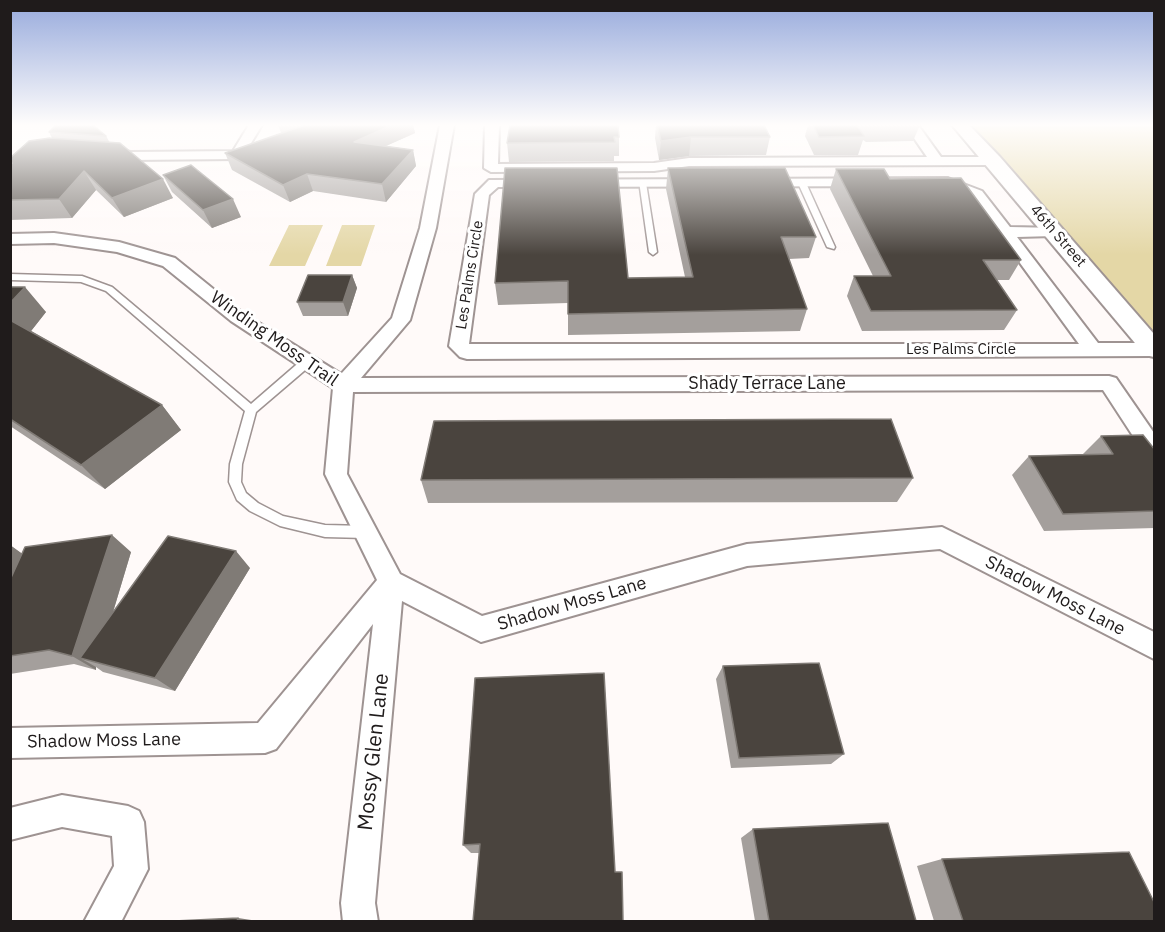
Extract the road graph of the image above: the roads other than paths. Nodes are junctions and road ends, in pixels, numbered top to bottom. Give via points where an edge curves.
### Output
1 (439, 168) edge
2 (493, 168) edge
3 (627, 168) edge
4 (1000, 168) edge
5 (493, 176) junction
6 (642, 183) junction
7 (802, 183) junction
8 (1054, 231) junction
9 (1006, 232) junction
10 (10, 239) edge
11 (831, 247) dead end
12 (653, 252) dead end
13 (10, 277) edge
14 (1087, 350) junction
15 (1155, 350) edge
16 (307, 362) junction
17 (343, 385) junction
18 (251, 410) junction
19 (1155, 450) edge
20 (366, 532) junction
21 (391, 582) junction
22 (1155, 646) edge
23 (10, 743) edge
24 (10, 824) edge
25 (101, 921) edge
26 (361, 921) edge

1 - 17 street via 428,228 401,320
2 - 5 street
3 - 5 street
4 - 8 street, 46th Street
5 - 6 street
5 - 14 street, Les Palms Circle via 482,194 459,346 467,352
6 - 7 street
6 - 12 lane
7 - 9 street via 948,182 977,194
7 - 11 lane
8 - 9 street
8 - 15 street, 46th Street
9 - 14 street via 1089,344
10 - 16 street, Winding Moss Trail via 54,238 119,247 169,262 237,317
13 - 18 lane via 82,279 109,289
14 - 15 street, Les Palms Circle
16 - 17 street, Winding Moss Trail
16 - 18 lane
17 - 19 street, Shady Terrace Lane via 1109,383
17 - 20 street, Winding Moss Trail via 336,474
18 - 20 lane via 236,464 235,482 242,496 280,521 325,531
20 - 21 street, Winding Moss Trail
21 - 22 street, Shadow Moss Lane via 481,629 747,555 942,538
21 - 23 street, Shadow Moss Lane via 265,738
21 - 26 street, Mossy Glen Lane via 358,903
24 - 25 street via 62,811 128,822 131,869

